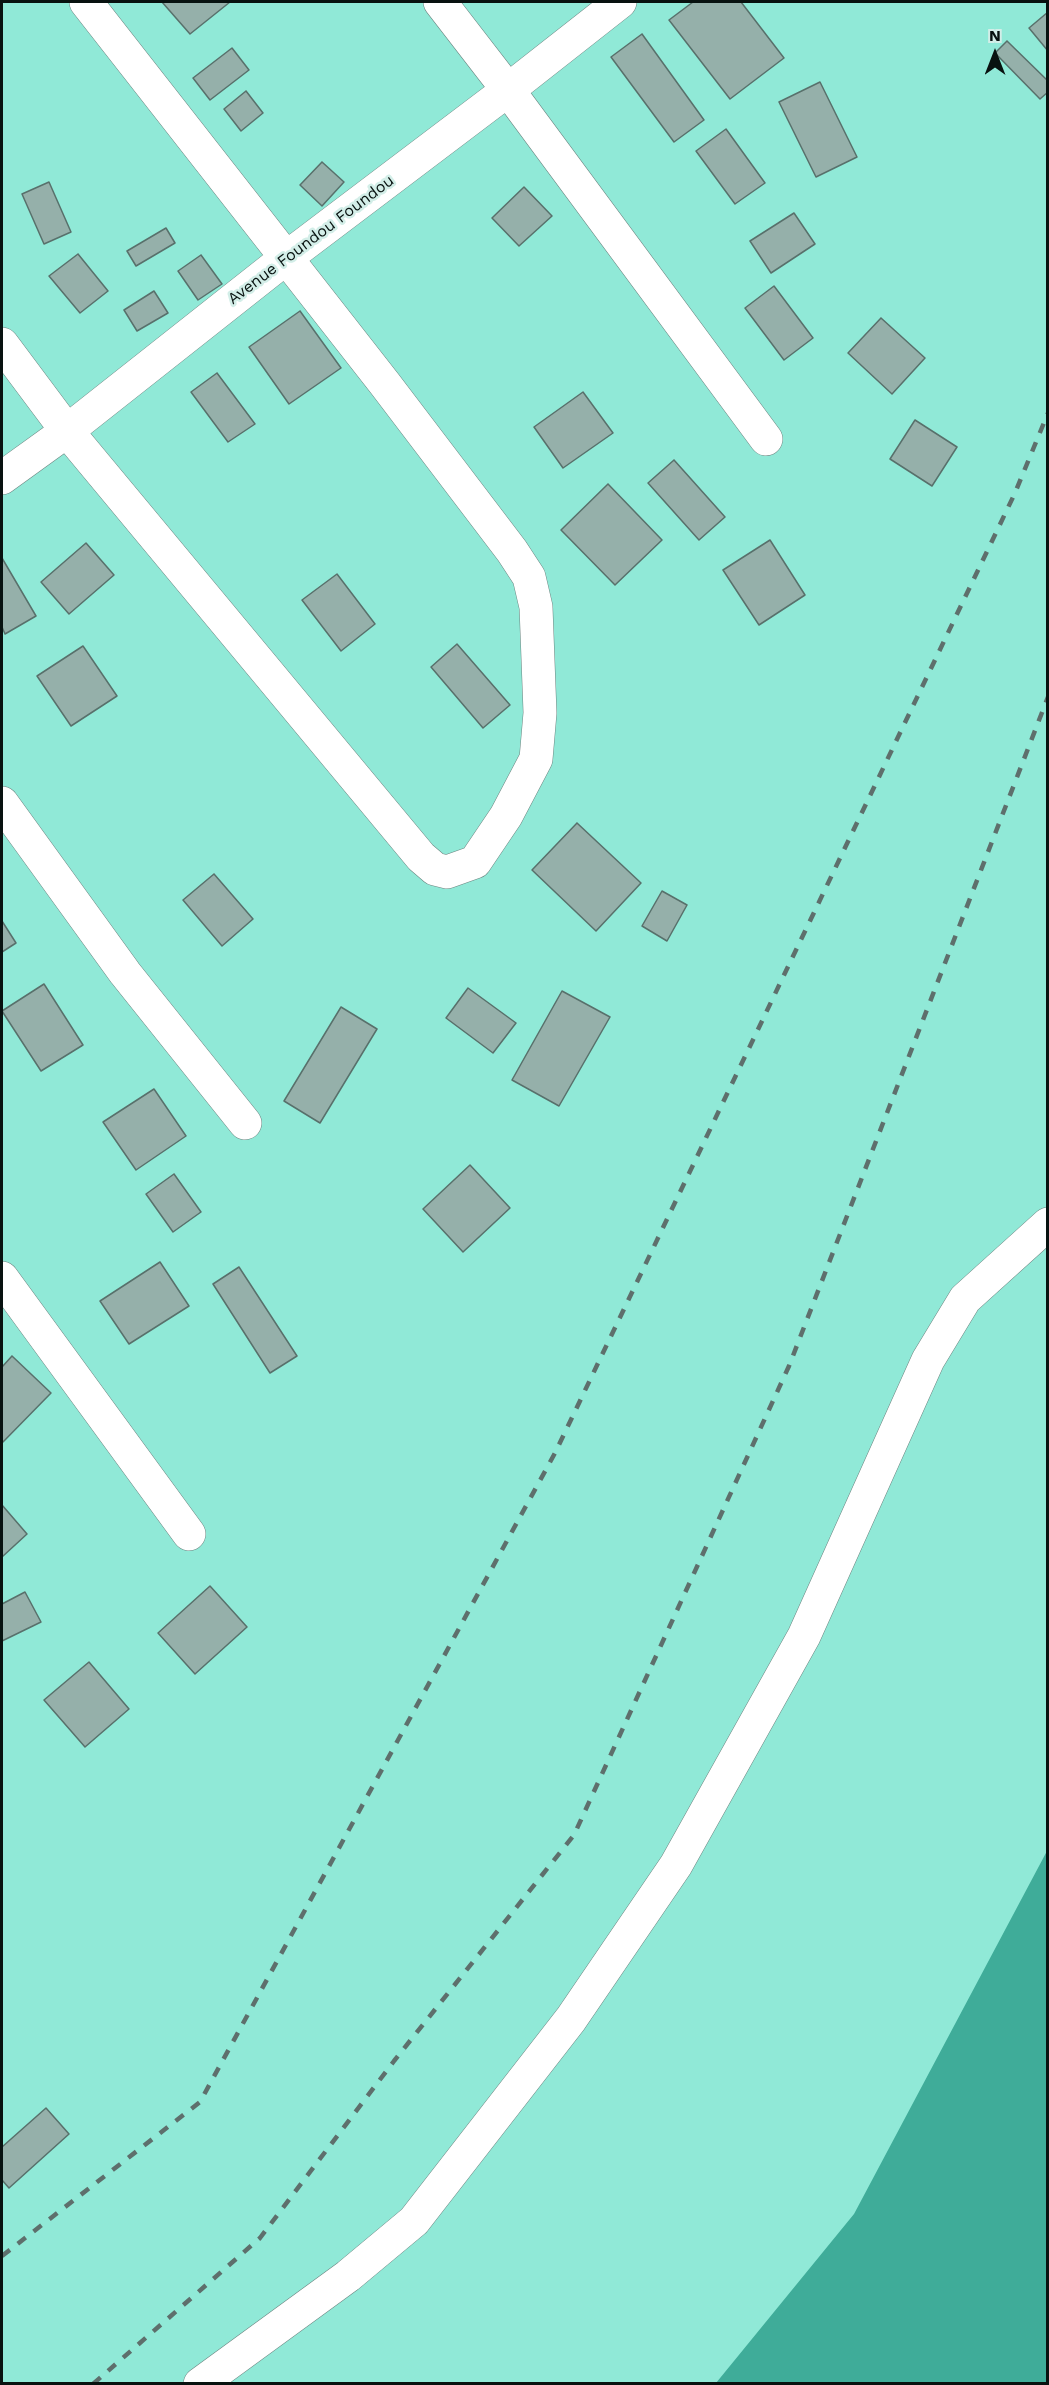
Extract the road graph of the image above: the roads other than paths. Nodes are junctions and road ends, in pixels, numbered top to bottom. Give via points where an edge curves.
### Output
1 (86, 2) edge
2 (440, 2) edge
3 (620, 2) edge
4 (508, 90) junction
5 (286, 258) junction
6 (2, 344) edge
7 (67, 430) junction
8 (766, 439) dead end
9 (2, 478) edge
10 (2, 803) edge
11 (245, 1123) dead end
12 (1047, 1224) edge
13 (2, 1278) edge
14 (189, 1534) dead end
15 (200, 2384) edge

1 - 5 street
2 - 4 street
3 - 4 street, Avenue Foundou Foundou
4 - 5 street, Avenue Foundou Foundou
4 - 8 street
5 - 7 street, Avenue Foundou Foundou
5 - 7 street via 529,577 536,607 540,712 536,759 506,816 475,862 447,872 435,869 421,857
6 - 7 street
7 - 9 street, Avenue Foundou Foundou
10 - 11 street via 125,973
12 - 15 street via 965,1299 928,1360 804,1636 676,1865 571,2019 414,2221 348,2276
13 - 14 street

